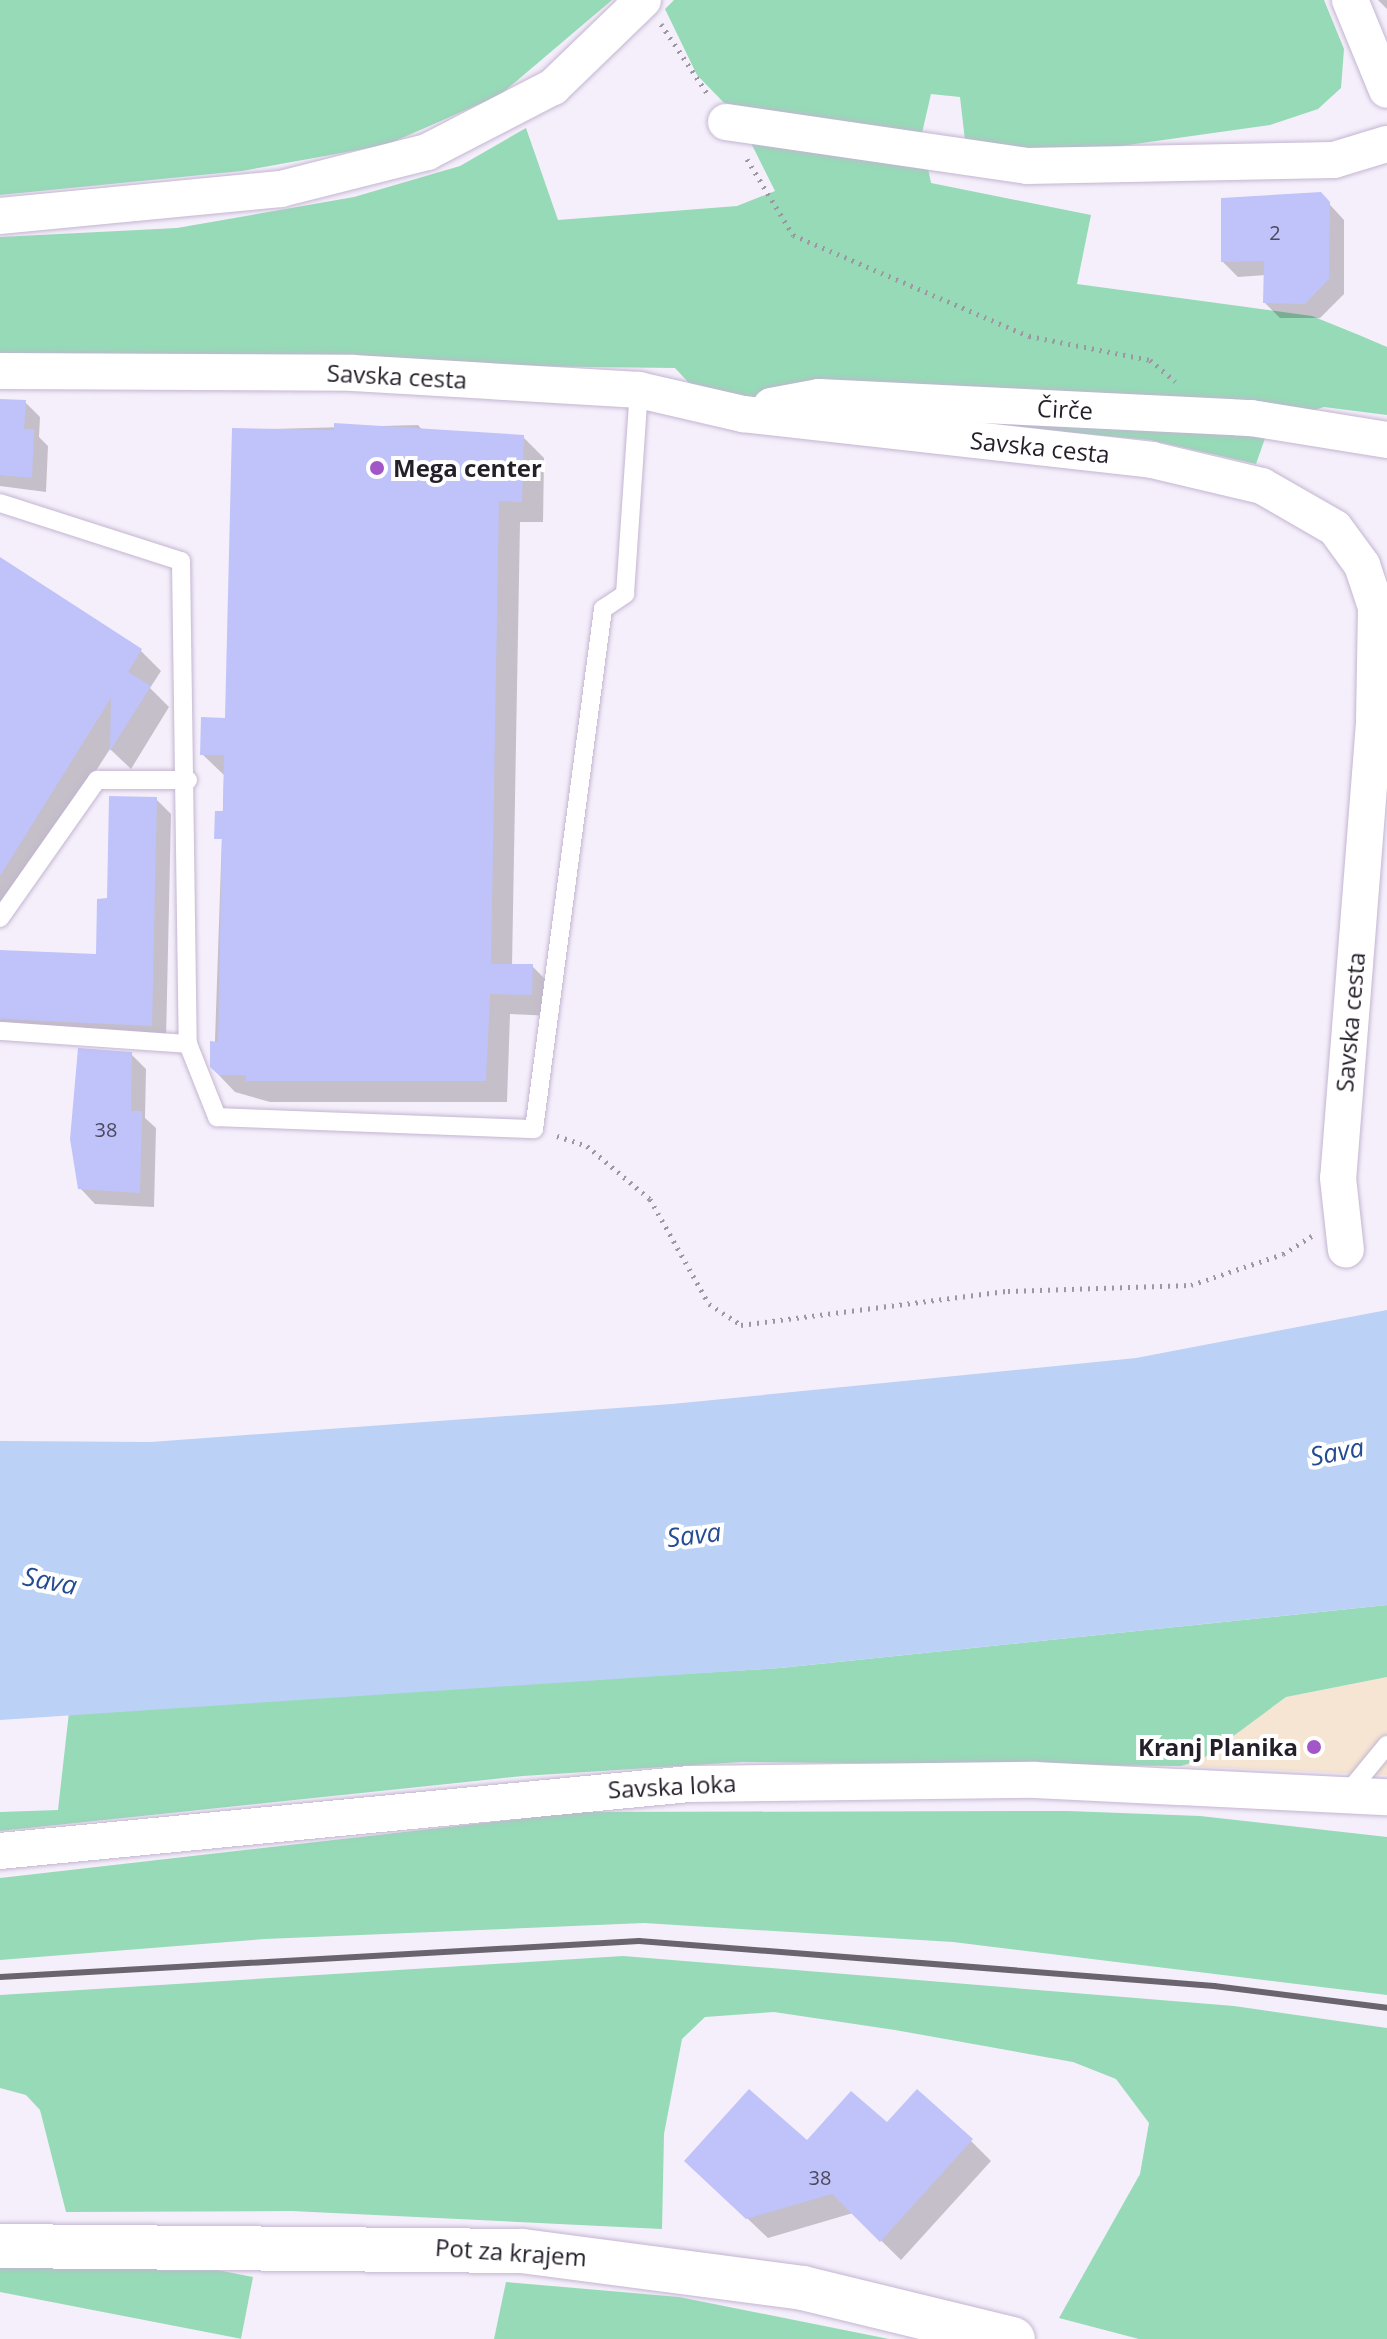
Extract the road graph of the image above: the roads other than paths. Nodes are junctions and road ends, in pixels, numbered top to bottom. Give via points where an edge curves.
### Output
1 (643, 0) edge
2 (1350, 0) edge
3 (1387, 90) edge
4 (726, 122) dead end
5 (1387, 144) edge
6 (0, 216) edge
7 (0, 371) edge
8 (639, 390) junction
9 (743, 414) junction
10 (1387, 440) edge
11 (0, 503) edge
12 (188, 780) junction
13 (0, 918) edge
14 (0, 1031) edge
15 (188, 1044) junction
16 (1342, 1235) road end
17 (1387, 1745) edge
18 (1346, 1795) junction
19 (1387, 1797) edge
20 (0, 1851) edge
21 (0, 2246) edge
22 (1013, 2339) edge

1 - 6 street via 553,87 427,152 281,189
2 - 3 street
4 - 5 street via 1027,166 1334,160
7 - 8 street, Savska cesta via 353,373
8 - 9 street, Savska cesta
8 - 15 lane via 625,594 603,609 534,1129 217,1117
9 - 10 street, Čirče via 819,397 1220,418
9 - 16 street, Savska cesta via 1152,460 1262,486 1345,539 1362,565 1376,622
11 - 12 lane via 181,561
12 - 13 lane via 97,780
12 - 15 lane
14 - 15 lane
17 - 18 lane
18 - 19 street, Savska loka
18 - 20 street, Savska loka via 1035,1780 689,1784
21 - 22 street, Pot za krajem via 428,2245 537,2252 803,2288

